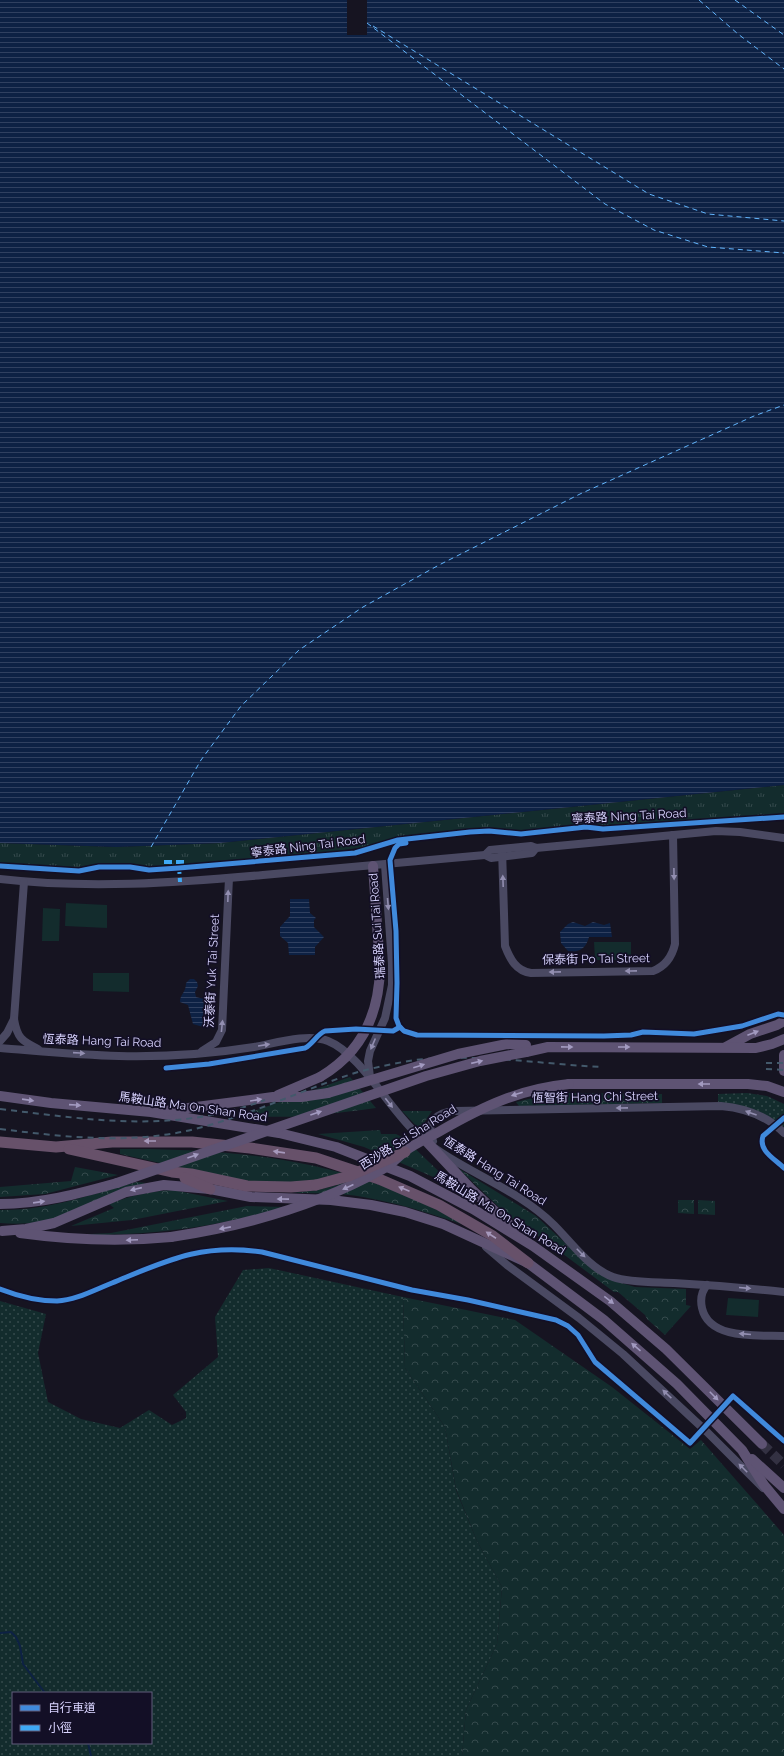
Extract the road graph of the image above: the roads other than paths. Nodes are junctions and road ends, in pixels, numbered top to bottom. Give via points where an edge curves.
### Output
1 (673, 835) junction
2 (773, 837) junction
3 (784, 838) edge
4 (784, 842) edge
5 (502, 853) junction
6 (385, 865) junction
7 (373, 866) junction
8 (229, 878) junction
9 (0, 879) edge
10 (24, 882) junction
11 (14, 1019) junction
12 (784, 1020) edge
13 (784, 1039) edge
14 (0, 1041) edge
15 (0, 1048) edge
16 (526, 1048) junction
17 (724, 1048) junction
18 (41, 1051) junction
19 (198, 1053) junction
20 (784, 1055) edge
21 (784, 1071) edge
22 (370, 1077) junction
23 (784, 1092) edge
24 (0, 1096) edge
25 (273, 1097) junction
26 (151, 1112) junction
27 (784, 1133) edge
28 (0, 1142) edge
29 (427, 1142) junction
30 (56, 1147) junction
31 (437, 1149) junction
32 (405, 1152) junction
33 (172, 1172) junction
34 (210, 1189) junction
35 (0, 1204) edge
36 (1, 1231) edge
37 (467, 1234) junction
38 (533, 1246) junction
39 (528, 1263) junction
40 (707, 1285) junction
41 (784, 1292) edge
42 (784, 1336) edge
43 (762, 1444) tunnel mouth
44 (742, 1450) junction
45 (784, 1488) edge
46 (771, 1495) junction
47 (784, 1509) edge

1 - 2 street, 寧泰路 Ning Tai Road via 728,831
1 - 5 street, 寧泰路 Ning Tai Road via 536,848 532,853
1 -> 5 street, 保泰街 Po Tai Street via 676,944 666,964 653,971 531,973 515,966 505,946
2 - 3 street, 寧泰路 Ning Tai Road
2 - 4 street, 寧泰路 Ning Tai Road
5 - 6 street, 寧泰路 Ning Tai Road via 491,858 485,854
6 - 7 street, 寧泰路 Ning Tai Road
6 -> 22 street, 瑞泰路 Sui Tai Road via 392,985 385,1018 370,1052
7 - 8 street, 寧泰路 Ning Tai Road
7 - 25 main road, bridge via 380,968 377,1001 366,1031 343,1061 320,1077
8 - 10 street, 寧泰路 Ning Tai Road via 121,884
19 -> 8 street, 沃泰街 Yuk Tai Street via 213,1045 219,1039 222,1030
9 - 10 street, 寧泰路 Ning Tai Road
10 - 11 street
11 - 14 street
11 - 18 street via 20,1038
17 -> 12 main road
13 - 17 main road via 756,1048
15 - 18 street, 恆泰路 Hang Tai Road
16 -> 17 main road
25 -> 16 main road, bridge via 301,1097 328,1093 458,1054 507,1044
35 -> 16 main road, bridge via 50,1200 117,1183 426,1076
18 -> 19 street, 恆泰路 Hang Tai Road via 118,1056
19 -> 22 street, 恆泰路 Hang Tai Road via 317,1038 341,1049
20 - 21 main road
22 -> 29 street, 恆泰路 Hang Tai Road via 401,1118
23 -> 32 main road, 西沙路 Sai Sha Road, bridge via 767,1086 748,1084 569,1084 536,1088 493,1102 468,1114
24 -> 26 main road, 馬鞍山路 Ma On Shan Road
26 -> 25 main road
26 - 38 main road, 馬鞍山路 Ma On Shan Road via 279,1133 336,1147 432,1186
27 -> 31 street, 恆智街 Hang Chi Street via 756,1114 721,1106 447,1112 437,1116 430,1126 430,1134
28 - 30 highway, 馬鞍山路 Ma On Shan Road
29 - 31 street, 恆泰路 Hang Tai Road
29 - 38 main road via 471,1189
30 - 33 highway
39 -> 30 highway, 馬鞍山路 Ma On Shan Road via 493,1236 439,1205 379,1179 316,1158 192,1142 112,1142
31 -> 40 street, 恆泰路 Hang Tai Road via 544,1216 604,1273 622,1280
32 - 33 highway, bridge via 338,1180 309,1186 247,1186
32 -> 36 main road, 西沙路 Sai Sha Road, bridge via 381,1170 313,1202 236,1226 171,1237 92,1241
33 - 34 highway
34 -> 36 main road, 馬鞍山路 Ma On Shan Road via 164,1185 141,1188 54,1223
37 -> 34 main road, 馬鞍山路 Ma On Shan Road via 430,1220 371,1205 332,1200 251,1197
37 - 39 main road, 馬鞍山路 Ma On Shan Road
46 -> 37 street, 馬鞍山路 Ma On Shan Road via 617,1349
38 -> 43 main road, 馬鞍山路 Ma On Shan Road via 594,1289 632,1320 697,1379
44 -> 39 main road, 馬鞍山路 Ma On Shan Road via 696,1402 646,1356 588,1307
40 -> 41 street, 恆泰路 Hang Tai Road
42 -> 40 street via 730,1333 715,1328 706,1318 701,1304 701,1294
44 - 45 main road
44 - 46 main road, 馬鞍山路 Ma On Shan Road
46 - 47 main road, 馬鞍山路 Ma On Shan Road

